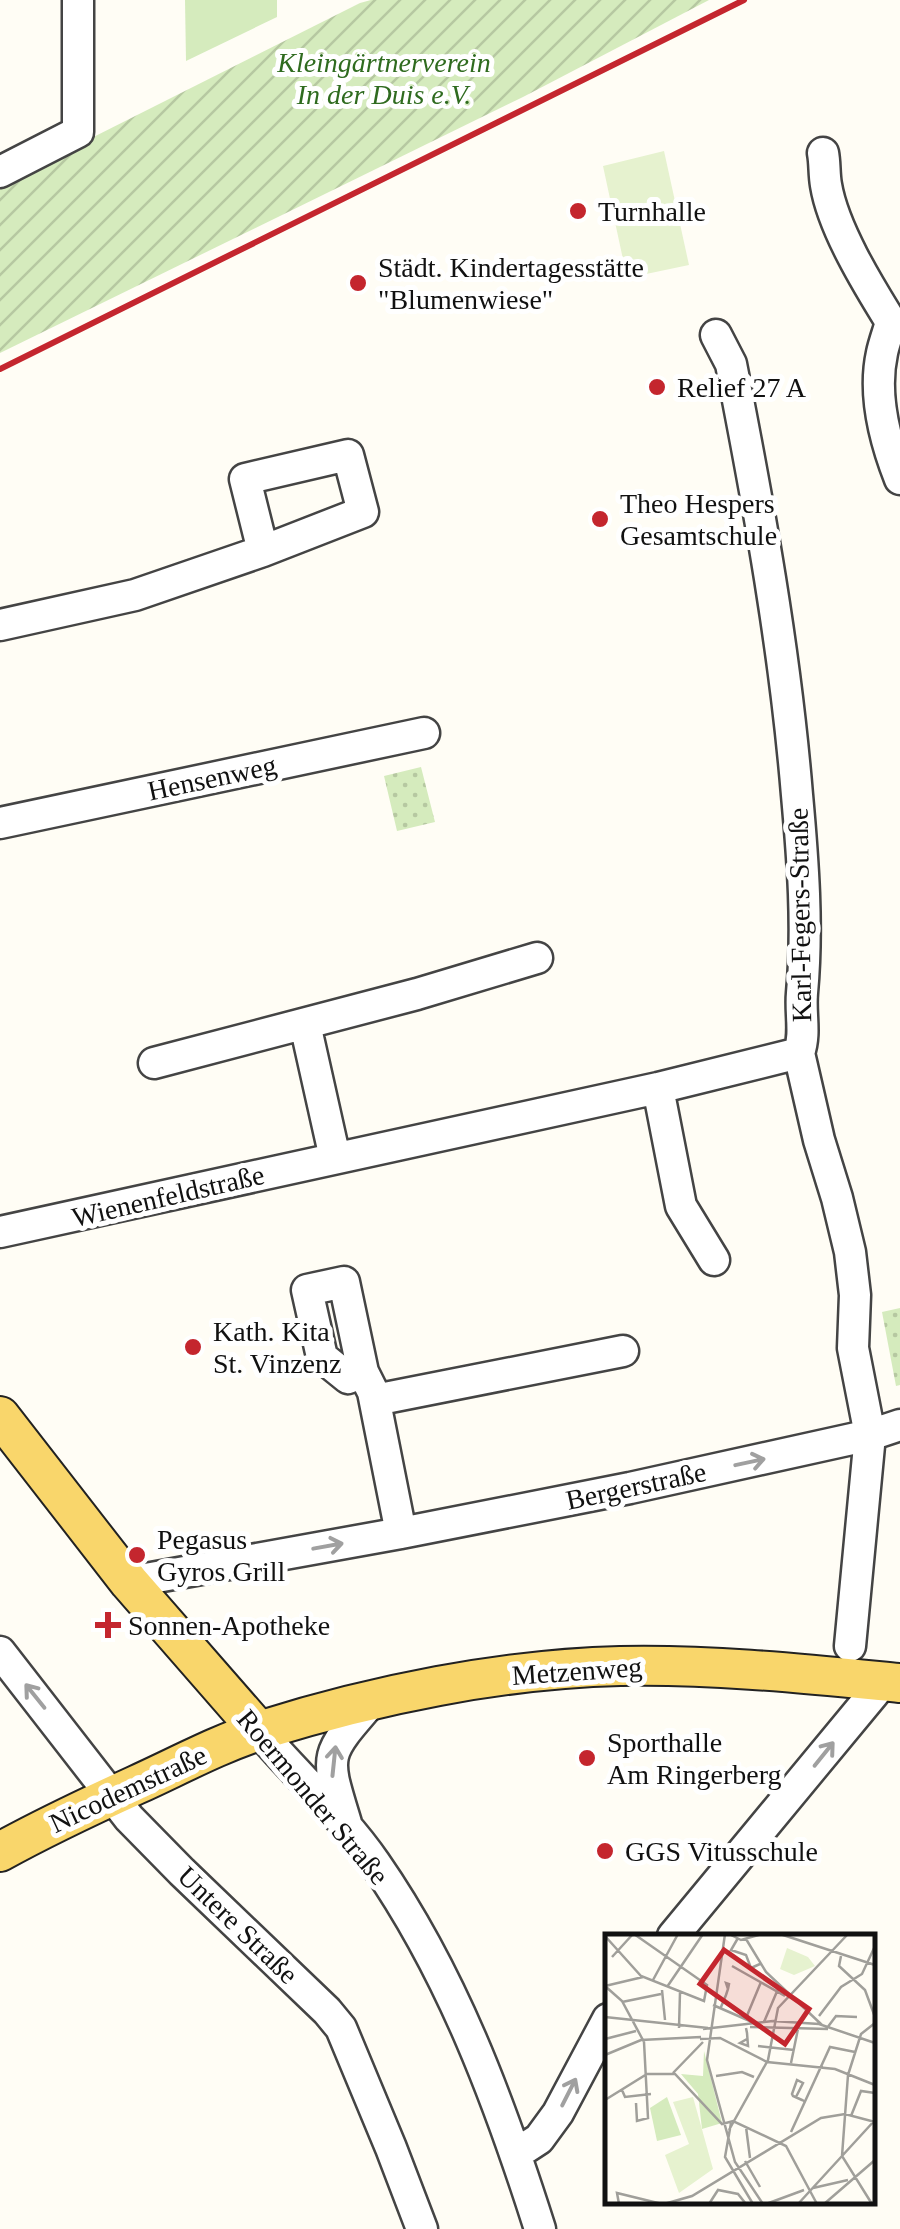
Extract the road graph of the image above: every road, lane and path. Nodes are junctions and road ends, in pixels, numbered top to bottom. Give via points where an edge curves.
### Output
1 (78, 0) edge
2 (823, 153) dead end
3 (0, 172) edge
4 (895, 320) edge
5 (716, 335) dead end
6 (900, 478) edge
7 (264, 551) dead end
8 (0, 625) edge
9 (424, 732) dead end
10 (0, 823) edge
11 (537, 958) dead end
12 (305, 1024) junction
13 (799, 1053) junction
14 (154, 1064) dead end
15 (658, 1088) junction
16 (335, 1158) junction
17 (0, 1232) edge
18 (714, 1260) dead end
19 (623, 1351) dead end
20 (363, 1372) dead end
21 (375, 1400) junction
22 (0, 1416) edge
23 (900, 1425) edge
24 (870, 1435) junction
25 (400, 1533) junction
26 (129, 1582) junction
27 (850, 1646) dead end
28 (0, 1652) edge
29 (892, 1682) edge
30 (372, 1702) junction
31 (259, 1731) junction
32 (113, 1794) junction
33 (349, 1831) junction
34 (0, 1852) edge
35 (675, 1934) edge
36 (605, 2025) edge
37 (516, 2154) junction
38 (422, 2229) edge
39 (540, 2229) edge

1 - 3 street via 78,132
2 - 4 street via 839,224 870,288
4 - 6 street via 881,356 880,394
5 - 13 street, Karl-Fegers-Straße via 731,364 790,717 805,880
7 - 8 street via 136,595
9 - 10 street, Hensenweg
11 - 12 street
12 - 14 street
12 - 16 street
13 - 15 street, Wienenfeldstraße
13 - 24 street, Karl-Fegers-Straße via 850,1252 853,1348
15 - 16 street, Wienenfeldstraße
15 - 18 street via 681,1206
16 - 17 street, Wienenfeldstraße
19 - 21 street
20 - 21 street
21 - 25 street
22 - 26 main road, Roermonder Straße
23 - 24 street, Bergerstraße
25 -> 24 street, Bergerstraße
24 - 27 street
26 -> 25 street, Bergerstraße
26 - 31 main road, Roermonder Straße
32 -> 28 street, Untere Straße
29 - 30 main road, Metzenweg via 617,1666 462,1681
35 -> 29 street
30 - 31 main road, Metzenweg
33 -> 30 street via 330,1772 333,1748
31 - 32 main road, Nicodemstraße
31 - 33 street, Roermonder Straße
32 - 34 main road, Nicodemstraße
32 - 38 street, Untere Straße via 182,1872 341,2028
33 - 37 street, Roermonder Straße via 442,1973
37 -> 36 street via 558,2113
37 - 39 street, Roermonder Straße

